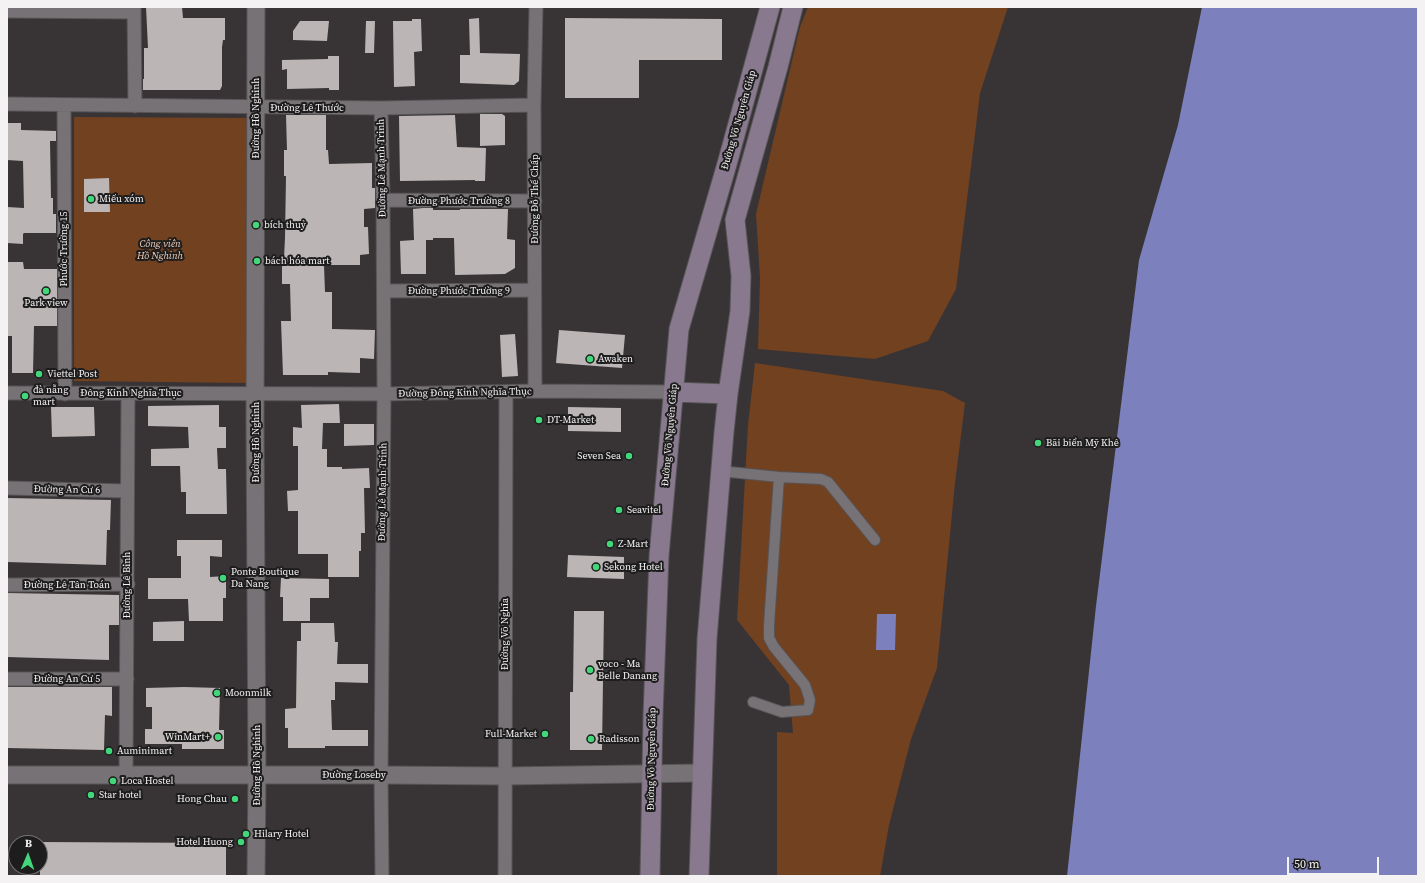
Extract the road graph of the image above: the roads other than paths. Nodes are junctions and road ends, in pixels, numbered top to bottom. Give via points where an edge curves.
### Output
1 (256, 7) edge
2 (536, 7) edge
3 (770, 7) edge
4 (793, 7) edge
5 (134, 10) edge
6 (7, 11) edge
7 (7, 104) edge
8 (64, 105) junction
9 (534, 105) junction
10 (135, 106) junction
11 (256, 107) junction
12 (381, 108) junction
13 (383, 200) junction
14 (535, 201) junction
15 (534, 290) junction
16 (384, 291) junction
17 (506, 392) junction
18 (535, 392) junction
19 (674, 392) junction
20 (7, 393) edge
21 (256, 393) junction
22 (65, 394) junction
23 (128, 394) junction
24 (384, 394) junction
25 (728, 394) junction
26 (720, 471) junction
27 (779, 477) junction
28 (7, 488) edge
29 (127, 491) junction
30 (875, 540) dead end
31 (128, 584) junction
32 (7, 585) edge
33 (7, 679) edge
34 (127, 679) junction
35 (753, 702) dead end
36 (702, 773) junction
37 (652, 774) junction
38 (7, 775) edge
39 (126, 775) junction
40 (257, 775) junction
41 (381, 775) junction
42 (504, 776) junction
43 (256, 876) edge
44 (382, 876) edge
45 (505, 876) edge
46 (650, 876) edge
47 (700, 876) edge

1 - 11 street, Đường Hồ Nghinh
2 - 9 street, Đường Đỗ Thế Chấp
3 - 19 main road, Đường Võ Nguyên Giáp via 679,329
4 - 25 main road via 735,220 741,276 738,324
5 - 6 street
5 - 10 street
7 - 8 street, Đường Lê Thước
8 - 10 street, Đường Lê Thước
8 - 22 street, Phước Trường 15
9 - 12 street, Đường Lê Thước
9 - 14 street, Đường Đỗ Thế Chấp
10 - 11 street, Đường Lê Thước
11 - 12 street, Đường Lê Thước
11 - 21 street, Đường Hồ Nghinh
12 - 13 street, Đường Lê Mạnh Trinh
13 - 14 street, Đường Phước Trường 8
13 - 16 street, Đường Lê Mạnh Trinh
14 - 15 street, Đường Đỗ Thế Chấp
15 - 16 street, Đường Phước Trường 9
15 - 18 street, Đường Đỗ Thế Chấp
16 - 24 street, Đường Lê Mạnh Trinh
17 - 18 street, Đường Đông Kinh Nghĩa Thục
17 - 24 street, Đường Đông Kinh Nghĩa Thục
17 - 42 street, Đường Võ Nghĩa
18 - 19 street, Đường Đông Kinh Nghĩa Thục
19 - 25 main road
19 - 37 main road, Đường Võ Nguyên Giáp via 659,556
20 - 22 street, Đông Kinh Nghĩa Thục
21 - 23 street, Đông Kinh Nghĩa Thục
21 - 24 street, Đường Đông Kinh Nghĩa Thục
21 - 40 street, Đường Hồ Nghinh
22 - 23 street, Đông Kinh Nghĩa Thục
23 - 29 street, Đường Lê Binh
24 - 41 street, Đường Lê Mạnh Trinh
25 - 26 main road
26 - 27 street
26 - 36 main road via 707,639
27 - 30 street via 814,478 828,482
27 - 35 street via 770,638 774,647 805,685 810,700 808,710 782,712
28 - 29 street, Đường An Cư 6
29 - 31 street, Đường Lê Binh
31 - 32 street, Đường Lê Tân Toán
31 - 34 street, Đường Lê Binh
33 - 34 street, Đường An Cư 5
34 - 39 street, Đường Lê Binh
36 - 37 street, Đường Loseby
36 - 47 main road
37 - 42 street, Đường Loseby
37 - 46 main road, Đường Võ Nguyên Giáp
38 - 39 street, Đường Loseby
39 - 40 street, Đường Loseby
40 - 41 street, Đường Loseby
40 - 43 street, Đường Hồ Nghinh
41 - 42 street, Đường Loseby
41 - 44 street, Đường Lê Mạnh Trinh
42 - 45 street, Đường Võ Nghĩa

